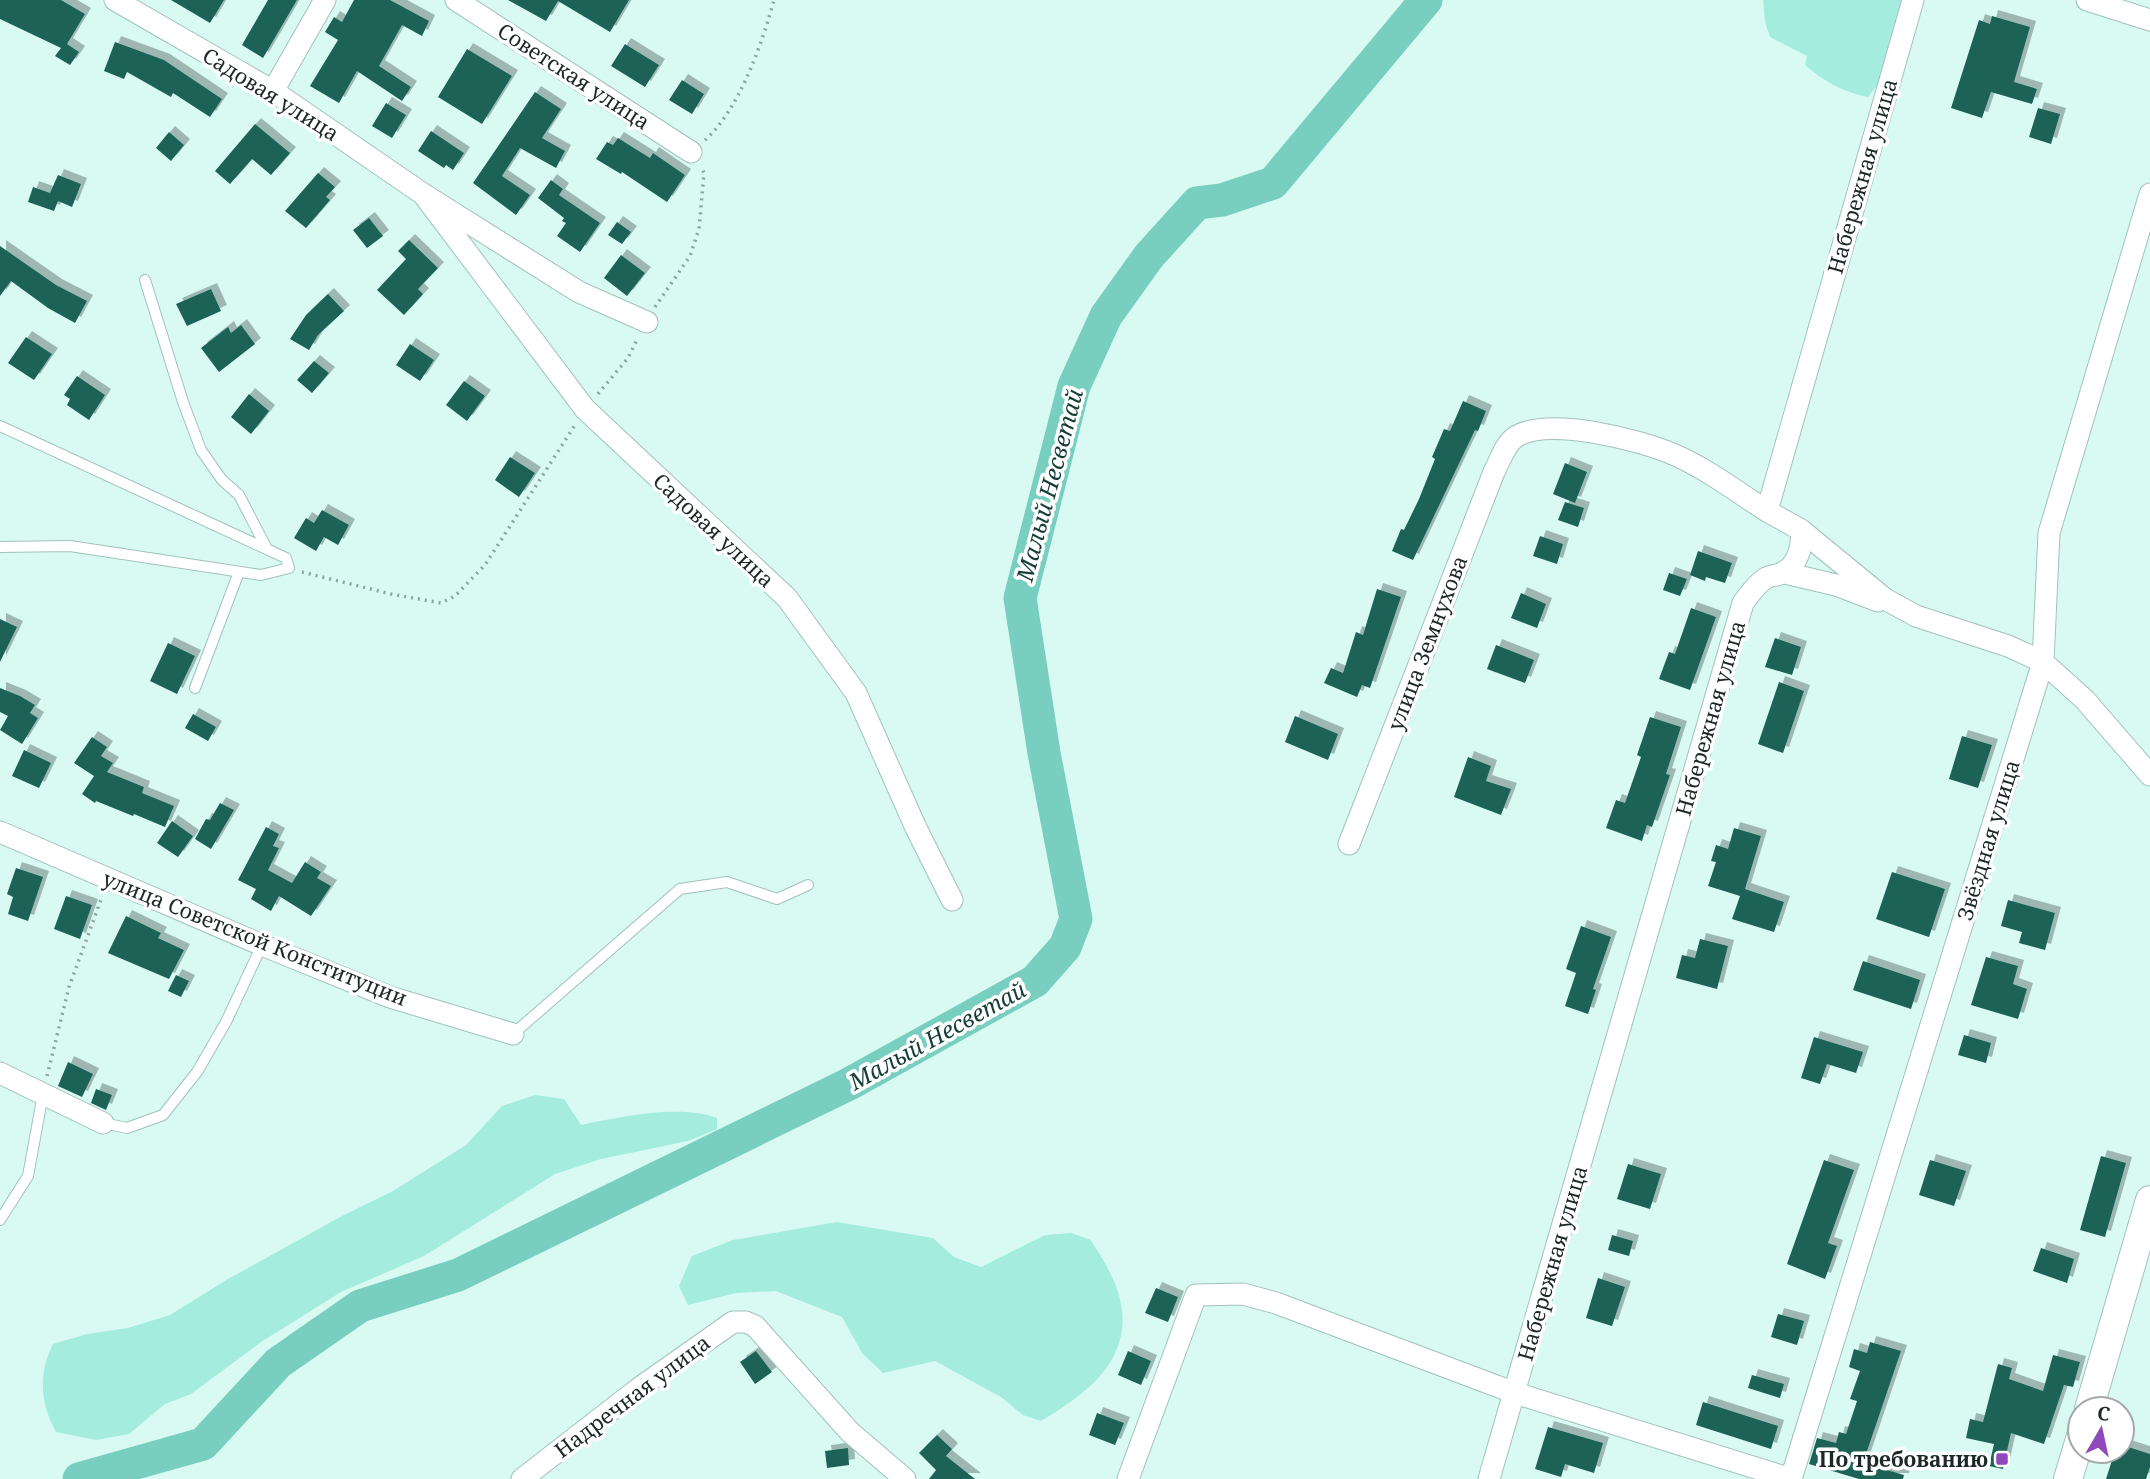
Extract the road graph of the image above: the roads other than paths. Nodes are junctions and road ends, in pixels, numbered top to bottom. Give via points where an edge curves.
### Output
1 (115, 0) edge
2 (326, 0) edge
3 (456, 0) edge
4 (1913, 0) edge
5 (2087, 0) edge
6 (2150, 20) edge
7 (272, 92) junction
8 (691, 152) road end
9 (423, 194) junction
10 (2150, 194) edge
11 (145, 280) dead end
12 (647, 322) road end
13 (0, 426) edge
14 (1767, 511) junction
15 (1801, 530) junction
16 (0, 547) edge
17 (267, 549) junction
18 (239, 572) junction
19 (1785, 573) junction
20 (1916, 616) junction
21 (2043, 662) junction
22 (195, 688) dead end
23 (2150, 775) edge
24 (0, 832) edge
25 (1349, 844) dead end
26 (808, 885) dead end
27 (952, 900) dead end
28 (262, 945) junction
29 (513, 1034) joint
30 (0, 1073) edge
31 (43, 1094) junction
32 (103, 1123) joint
33 (2150, 1200) edge
34 (0, 1220) edge
35 (1515, 1393) junction
36 (2093, 1395) edge
37 (522, 1479) edge
38 (905, 1479) edge
39 (1128, 1479) edge
40 (1489, 1479) edge
41 (1791, 1479) edge

1 - 7 street, Садовая улица
2 - 7 street
3 - 8 street, Советская улица
4 - 14 street, Набережная улица
5 - 6 street
7 - 9 street, Садовая улица
9 - 12 street, Садовая улица via 579,292
9 - 27 street, Садовая улица via 585,409 787,598 856,693
10 - 21 street, Звёздная улица via 2049,533
11 - 17 lane via 201,450 239,495
13 - 17 lane
14 - 15 street
14 - 25 street, улица Земнухова via 1677,456 1640,443 1583,430 1517,436 1494,472
15 - 19 street via 1797,557
15 - 20 street via 1885,599
16 - 18 lane via 71,546
17 - 18 lane via 286,558 289,568 261,575
18 - 22 lane
19 - 20 street via 1836,585
19 - 35 street, Набережная улица via 1768,577 1743,603
20 - 21 street
21 - 23 street via 2085,701
21 - 41 street, Звёздная улица
24 - 28 street, улица Советской Конституции
26 - 29 lane via 777,899 727,882 680,889
28 - 29 street, улица Советской Конституции via 390,996
28 - 32 lane via 197,1072 163,1115 127,1128
30 - 31 street
31 - 32 street
31 - 34 lane via 28,1176
33 - 36 street
35 - 39 street via 1276,1303 1243,1294 1196,1296
35 - 40 street, Набережная улица
35 - 41 street
37 - 38 street, Надречная улица via 733,1322 755,1326 850,1432

